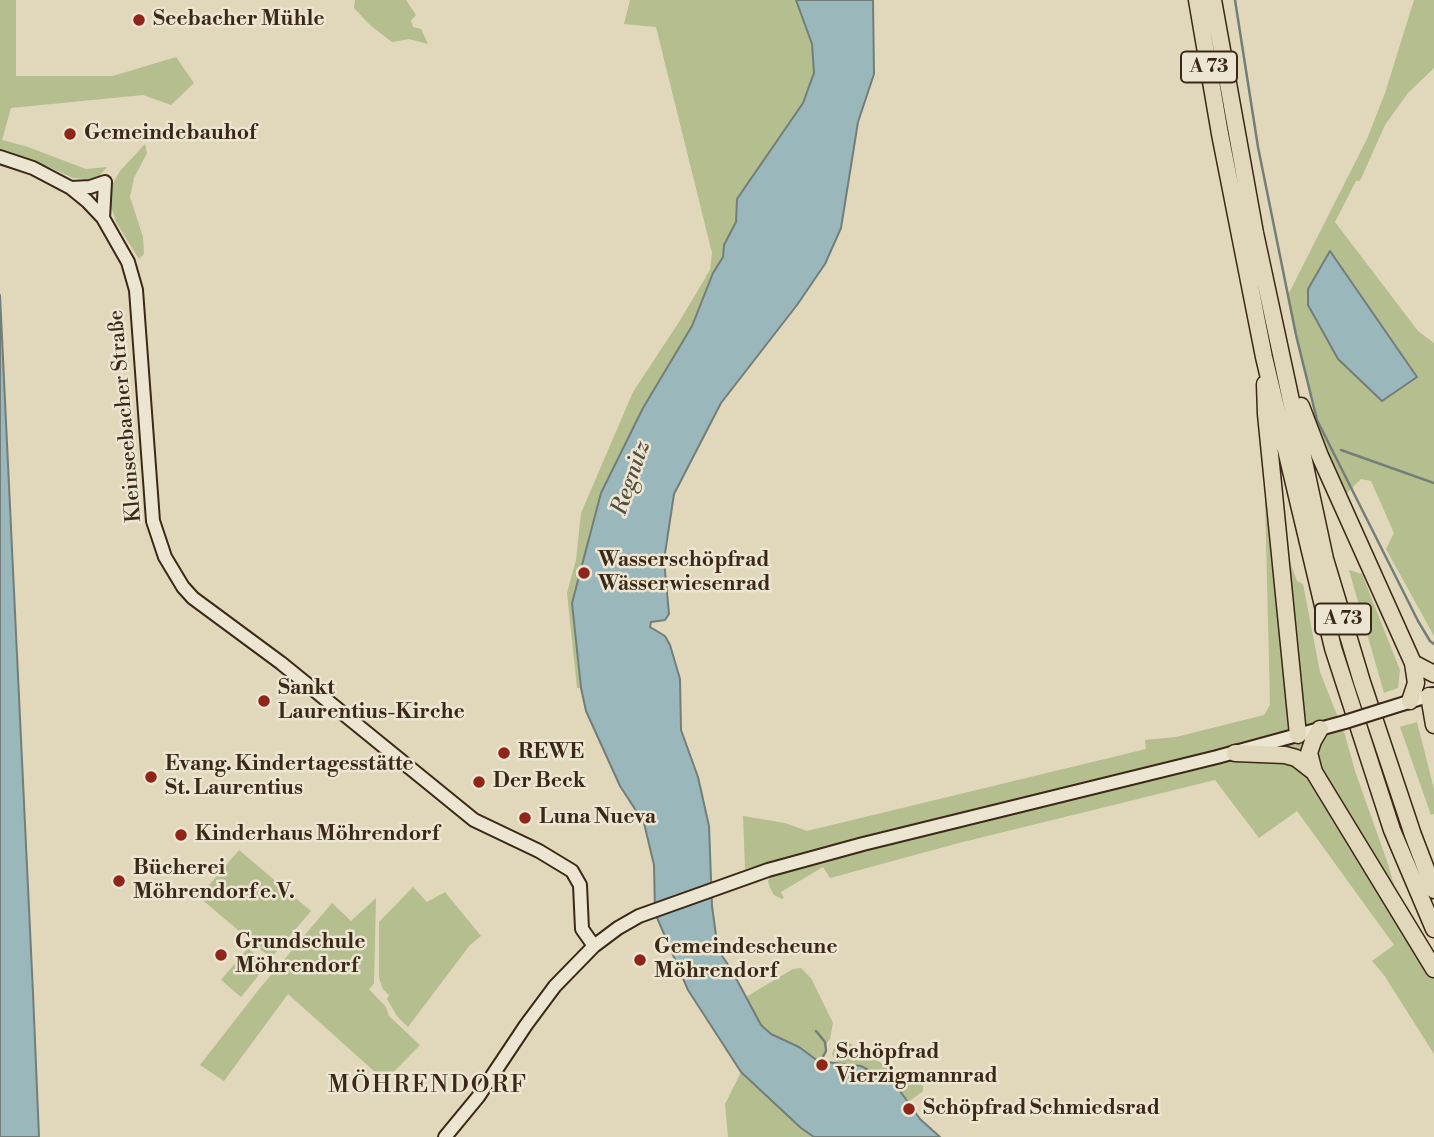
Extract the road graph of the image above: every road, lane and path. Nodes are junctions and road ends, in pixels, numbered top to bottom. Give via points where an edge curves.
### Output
1 (1197, 0) edge
2 (1213, 0) edge
3 (0, 157) edge
4 (71, 188) junction
5 (103, 218) junction
6 (1277, 341) junction
7 (1264, 357) junction
8 (1413, 663) junction
9 (1434, 674) edge
10 (1431, 695) edge
11 (1410, 701) junction
12 (1434, 725) edge
13 (1320, 729) junction
14 (1298, 735) junction
15 (1234, 752) junction
16 (1314, 772) junction
17 (1434, 890) edge
18 (1434, 929) edge
19 (594, 947) junction
20 (1434, 969) edge
21 (444, 1137) edge

1 - 7 highway, A 73
2 - 6 highway, A 73
3 - 4 street, Kleinseebacher Straße
4 - 5 street, Kleinseebacher Straße
4 - 5 street via 105,182
5 - 19 street, Kleinseebacher Straße via 128,262 136,290 150,504 156,536 174,574 193,598 281,663 474,820 572,871 580,885 582,929
6 - 8 highway via 1320,457
6 - 17 highway, A 73 via 1325,559
7 - 14 highway
7 - 18 highway, A 73 via 1333,648 1392,830
8 - 9 highway
8 - 11 highway via 1416,682
10 - 11 street
10 - 12 highway
11 - 13 street, bridge
13 - 14 street
13 - 16 highway via 1309,753
14 - 15 street
15 - 16 highway via 1285,755
15 - 19 street via 748,876 654,909
16 - 20 highway
19 - 21 street via 540,1004 478,1097

